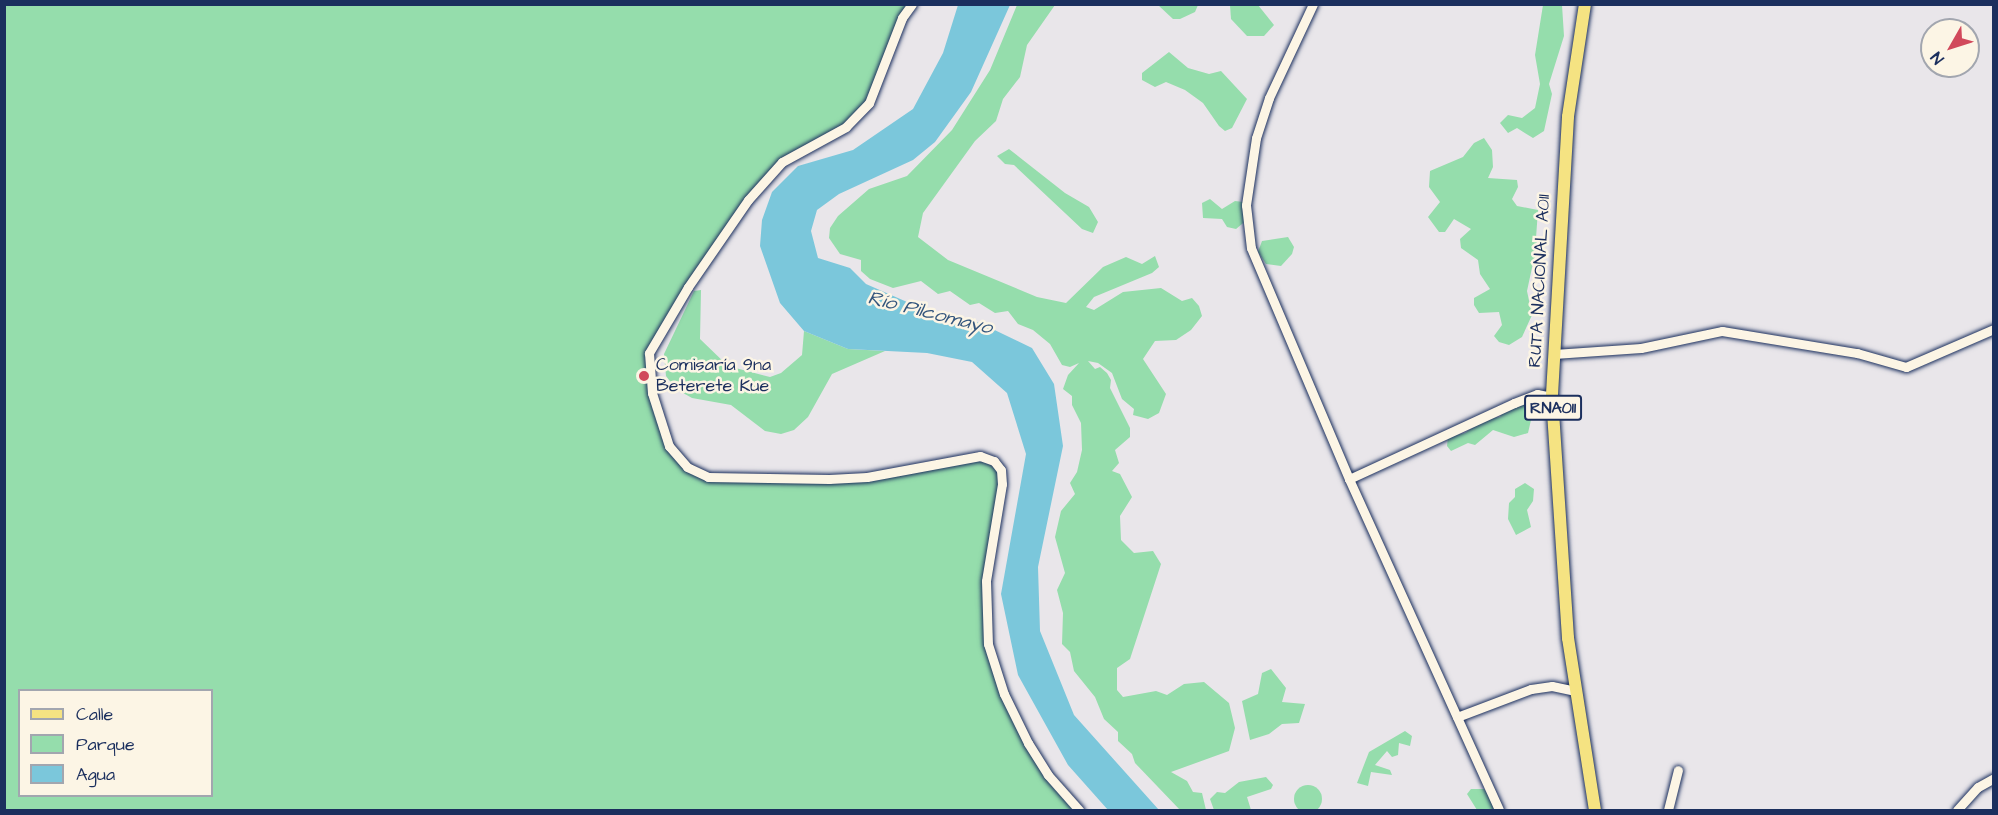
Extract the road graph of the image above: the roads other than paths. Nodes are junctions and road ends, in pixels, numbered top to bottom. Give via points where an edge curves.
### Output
1 (912, 4) edge
2 (1313, 4) edge
3 (1585, 4) edge
4 (1994, 329) edge
5 (1554, 354) junction
6 (1552, 397) junction
7 (1349, 479) junction
8 (1575, 691) junction
9 (1457, 717) junction
10 (1678, 770) dead end
11 (1994, 778) edge
12 (1079, 810) edge
13 (1499, 810) edge
14 (1595, 810) edge
15 (1668, 810) edge
16 (1957, 810) edge

1 - 12 street via 902,18 869,103 846,127 782,162 748,201 688,287 649,353 652,393 669,447 687,467 708,477 867,477 980,456 993,461 1001,470 1002,484 986,581 988,644 1004,694 1028,743 1048,775
2 - 7 street via 1269,98 1256,138 1248,175 1247,224 1260,274
3 - 5 main road, RUTA NACIONAL A011 / RNA011 via 1568,117
4 - 5 street via 1906,367 1857,353 1722,331 1641,348
5 - 6 main road, RUTA NACIONAL A011 / RNA011
6 - 7 street via 1537,394 1514,403
6 - 8 main road, RUTA NACIONAL A011 / RNA011
7 - 9 street
8 - 9 street via 1552,686 1531,688
8 - 14 main road, RUTA NACIONAL A011 / RNA011
9 - 13 street
10 - 15 street
11 - 16 street via 1978,787

